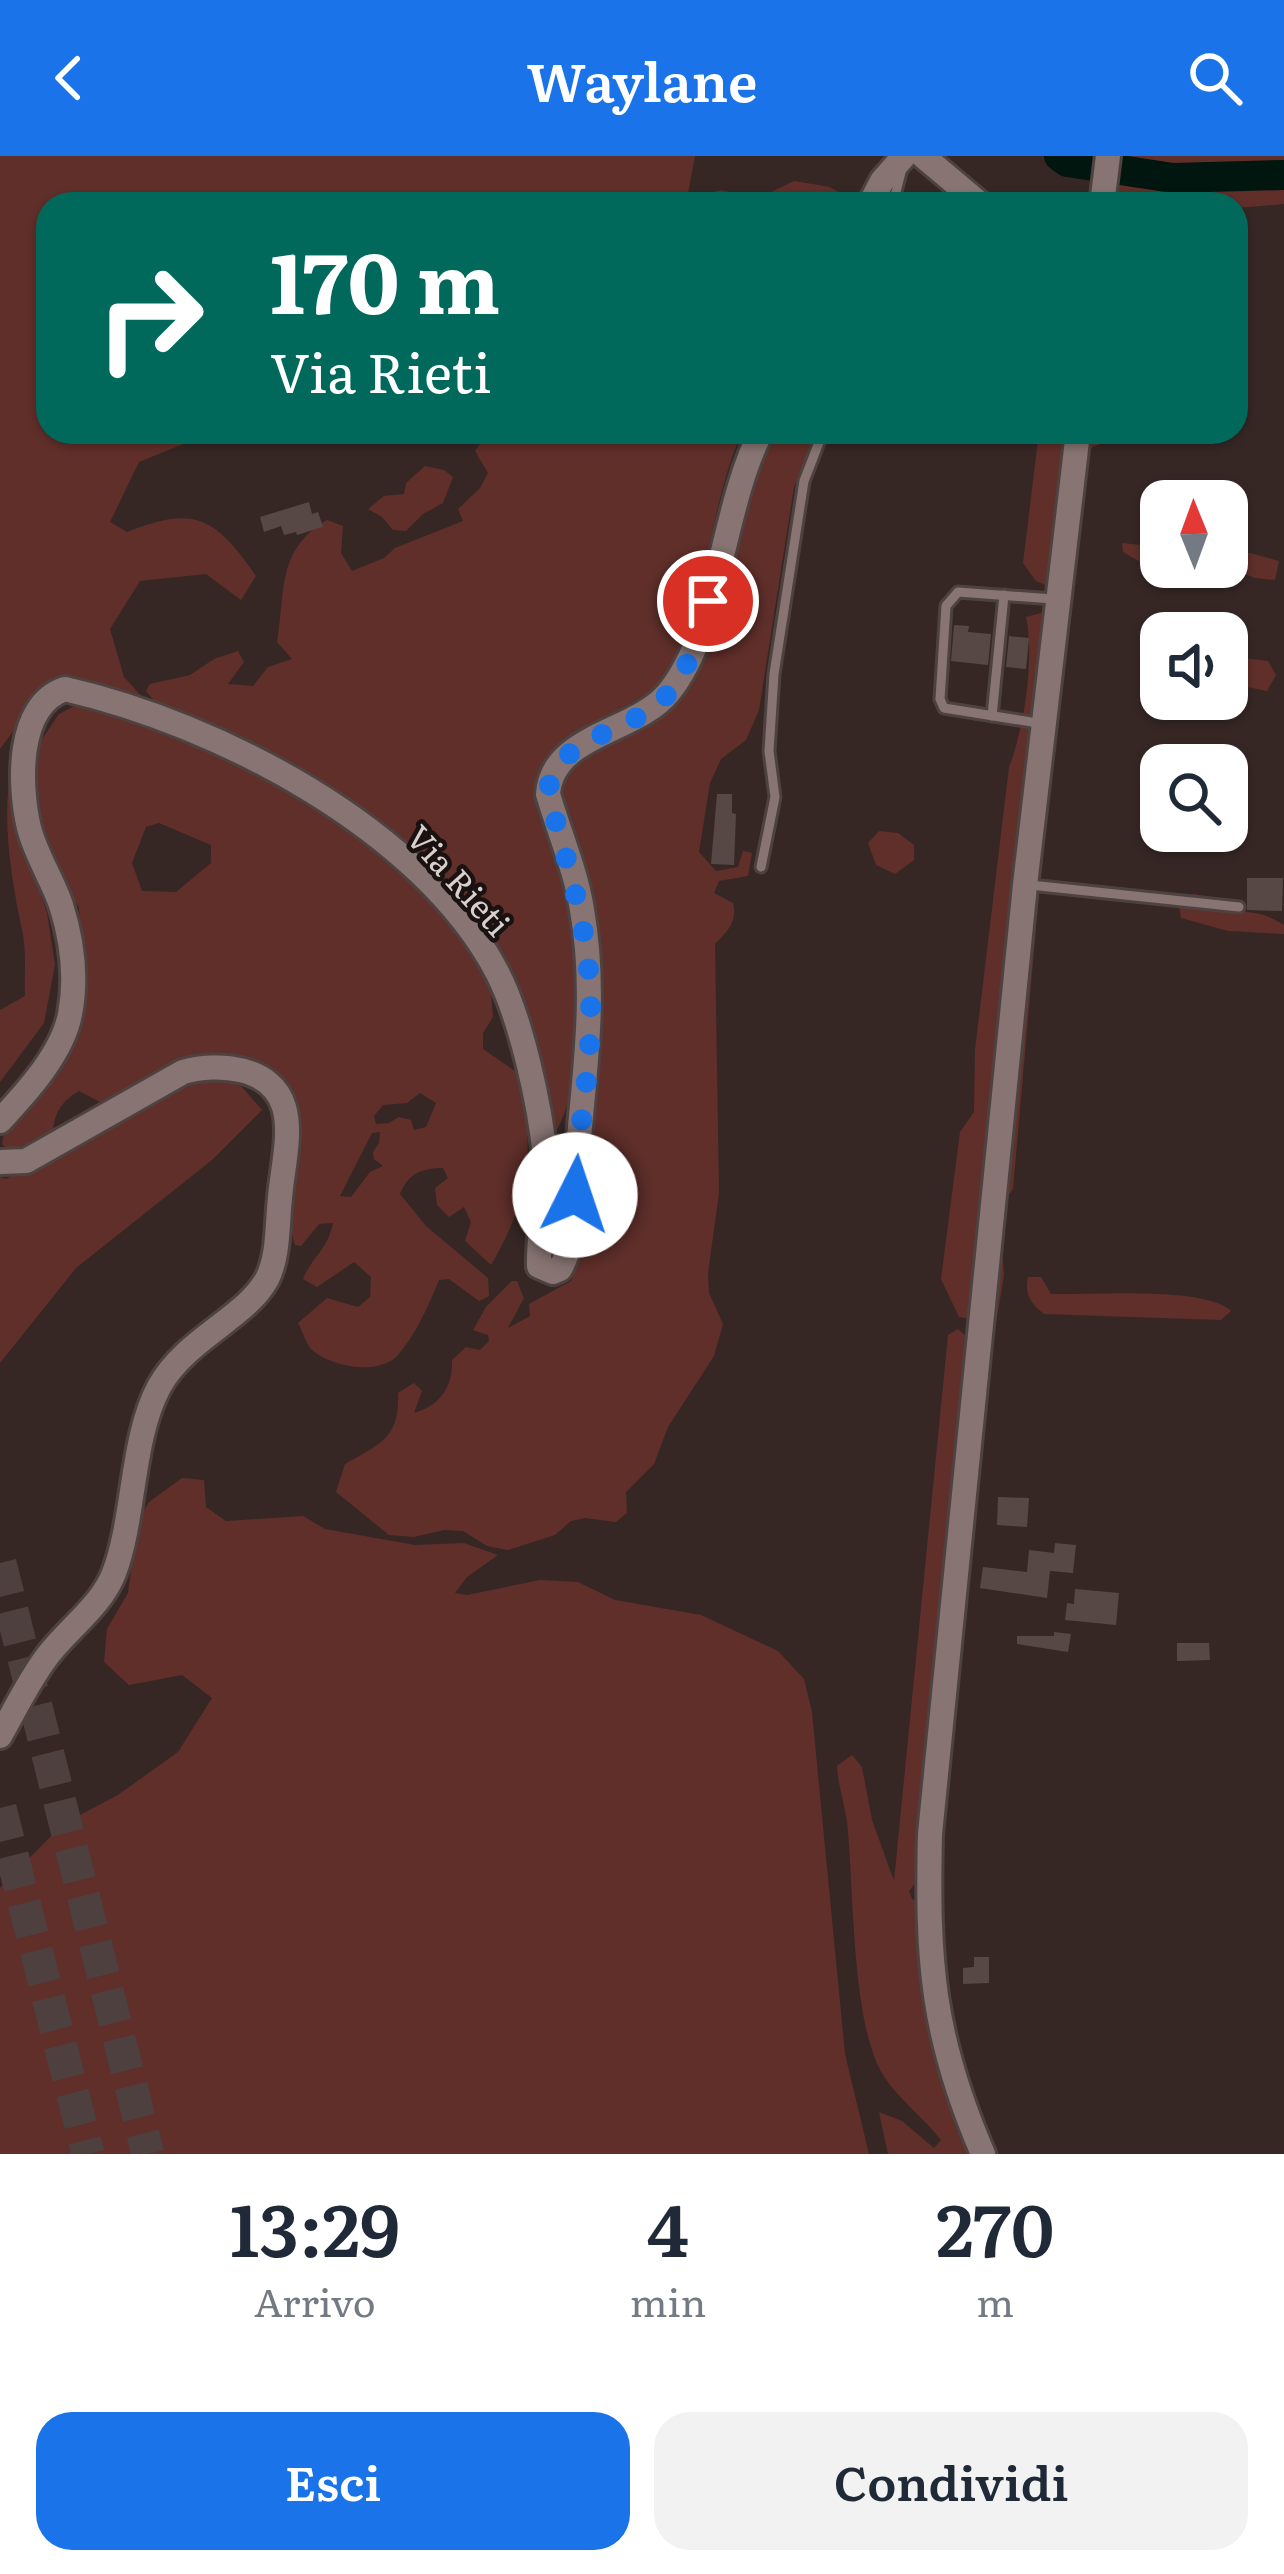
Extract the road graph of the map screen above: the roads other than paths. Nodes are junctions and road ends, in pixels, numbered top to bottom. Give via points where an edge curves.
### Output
1 (923, 156) edge
2 (1108, 156) edge
3 (904, 157) edge
4 (876, 192) edge
5 (896, 192) edge
6 (966, 192) edge
7 (1104, 192) edge
8 (756, 444) edge
9 (818, 444) edge
10 (1077, 444) edge
11 (1004, 595) junction
12 (1058, 600) junction
13 (992, 716) junction
14 (1044, 724) junction
15 (761, 867) dead end
16 (1025, 885) junction
17 (1239, 907) dead end
18 (0, 1121) edge
19 (0, 1162) edge
20 (0, 1736) edge
21 (983, 2154) edge

1 - 6 street
2 - 7 street
3 - 4 street
3 - 5 lane
8 - 18 street, Via Rieti via 684,671 654,708 573,750 549,777 581,904 590,979 574,1223 560,1269 539,1266 545,1159 509,1000 462,922 400,853 302,782 168,722 65,689 36,710 23,789 74,961 70,1018
9 - 15 lane via 804,481 774,674 775,797
10 - 12 street
11 - 12 lane
11 - 13 lane
11 - 13 lane via 958,592 946,606 940,699 944,707
12 - 14 street
13 - 14 lane
14 - 16 street
16 - 17 lane
16 - 21 street via 929,1834 939,2032
19 - 20 street via 26,1162 200,1067 255,1076 285,1109 269,1276 158,1388 109,1586 48,1655

